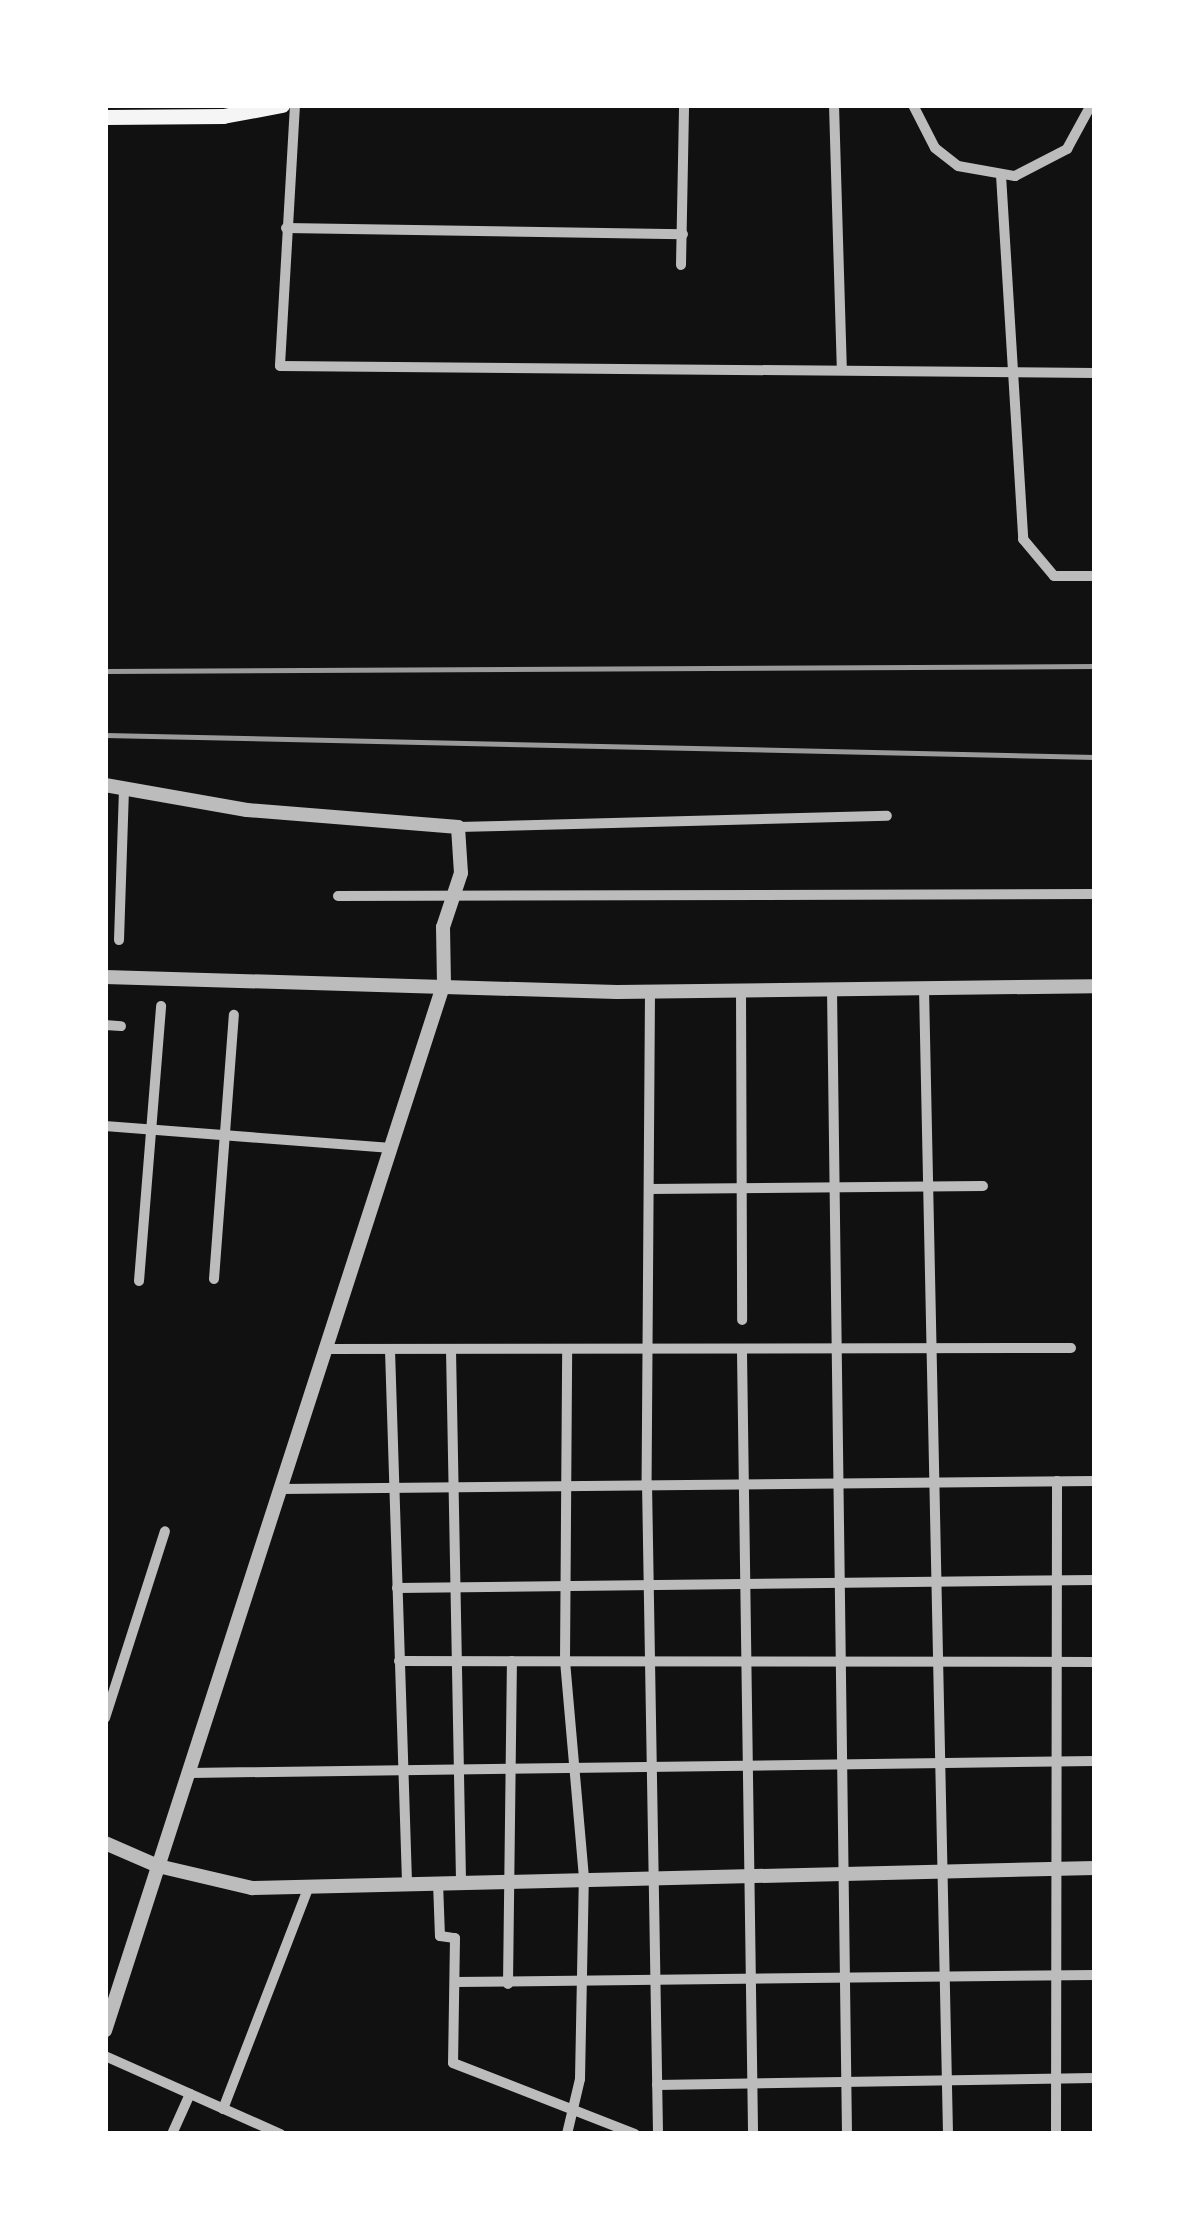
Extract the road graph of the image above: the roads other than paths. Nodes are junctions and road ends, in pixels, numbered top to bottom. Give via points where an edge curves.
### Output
1 (282, 105) edge
2 (295, 105) edge
3 (684, 105) edge
4 (834, 105) edge
5 (913, 105) edge
6 (1091, 105) edge
7 (105, 118) edge
8 (1001, 176) junction
9 (286, 228) junction
10 (683, 234) junction
11 (681, 265) dead end
12 (842, 370) junction
13 (1010, 372) junction
14 (1095, 373) edge
15 (1095, 576) edge
16 (105, 785) edge
17 (124, 787) junction
18 (887, 816) dead end
19 (458, 827) junction
20 (1095, 894) edge
21 (338, 896) dead end
22 (453, 897) junction
23 (119, 940) dead end
24 (105, 977) edge
25 (444, 983) junction
26 (1095, 986) edge
27 (924, 988) junction
28 (832, 989) junction
29 (741, 990) junction
30 (650, 992) junction
31 (161, 1006) dead end
32 (234, 1015) dead end
33 (105, 1025) edge
34 (121, 1026) dead end
35 (105, 1126) edge
36 (150, 1130) junction
37 (225, 1135) junction
38 (388, 1148) junction
39 (926, 1186) junction
40 (983, 1186) dead end
41 (832, 1187) junction
42 (741, 1188) junction
43 (649, 1189) junction
44 (214, 1279) dead end
45 (139, 1281) dead end
46 (742, 1320) dead end
47 (1071, 1348) dead end
48 (324, 1349) junction
49 (390, 1350) junction
50 (451, 1350) junction
51 (929, 1350) junction
52 (567, 1351) junction
53 (650, 1351) junction
54 (742, 1352) junction
55 (835, 1353) junction
56 (1095, 1480) edge
57 (565, 1481) junction
58 (1057, 1481) junction
59 (932, 1482) junction
60 (647, 1483) junction
61 (744, 1483) junction
62 (836, 1483) junction
63 (395, 1486) junction
64 (457, 1486) junction
65 (281, 1489) junction
66 (166, 1531) dead end
67 (934, 1580) junction
68 (1095, 1580) edge
69 (1057, 1581) junction
70 (747, 1582) junction
71 (838, 1582) junction
72 (649, 1584) junction
73 (565, 1586) junction
74 (397, 1588) junction
75 (460, 1588) junction
76 (399, 1661) junction
77 (462, 1661) junction
78 (512, 1661) junction
79 (565, 1661) junction
80 (649, 1661) junction
81 (748, 1661) junction
82 (840, 1661) junction
83 (936, 1662) junction
84 (1057, 1662) junction
85 (1095, 1662) edge
86 (105, 1718) edge
87 (1056, 1761) junction
88 (1095, 1761) edge
89 (938, 1763) junction
90 (748, 1765) junction
91 (842, 1765) junction
92 (651, 1768) junction
93 (512, 1769) junction
94 (571, 1769) junction
95 (461, 1770) junction
96 (403, 1771) junction
97 (190, 1773) junction
98 (105, 1843) edge
99 (158, 1866) junction
100 (1056, 1868) junction
101 (1095, 1868) edge
102 (940, 1870) junction
103 (844, 1872) junction
104 (749, 1874) junction
105 (652, 1875) junction
106 (584, 1878) junction
107 (514, 1880) junction
108 (438, 1882) junction
109 (460, 1882) junction
110 (407, 1883) junction
111 (309, 1886) junction
112 (1095, 1975) edge
113 (1056, 1976) junction
114 (943, 1977) junction
115 (845, 1978) junction
116 (751, 1979) junction
117 (654, 1981) junction
118 (455, 1982) junction
119 (583, 1982) junction
120 (508, 1984) junction
121 (105, 2031) edge
122 (105, 2056) edge
123 (1095, 2078) edge
124 (1056, 2079) junction
125 (946, 2081) junction
126 (846, 2082) junction
127 (752, 2084) junction
128 (657, 2085) junction
129 (190, 2094) junction
130 (223, 2108) junction
131 (576, 2113) junction
132 (272, 2132) edge
133 (172, 2134) edge
134 (567, 2134) edge
135 (634, 2134) edge
136 (658, 2134) edge
137 (753, 2134) edge
138 (847, 2134) edge
139 (947, 2134) edge
140 (1056, 2134) edge

1 - 7 main road via 224,116
2 - 9 street
3 - 10 street
4 - 12 street
5 - 8 street via 935,148 958,166
6 - 8 street via 1067,149 1043,166
8 - 13 street
9 - 10 street
9 - 12 street via 280,366
10 - 11 street
12 - 13 street
13 - 14 street
13 - 15 street via 1023,539 1054,576
16 - 17 street
17 - 19 street via 247,810
17 - 23 street
18 - 19 street
19 - 22 street via 461,874
20 - 22 street
21 - 22 street
22 - 25 street via 443,927
24 - 25 street
25 - 30 street
25 - 38 street
26 - 27 street
27 - 28 street
27 - 39 street
28 - 29 street
28 - 41 street
29 - 30 street
29 - 42 street
30 - 43 street
31 - 36 street
32 - 37 street
33 - 34 street
35 - 36 street
36 - 37 street
36 - 45 street
37 - 38 street
37 - 44 street
38 - 48 street
39 - 40 street
39 - 41 street
39 - 51 street
41 - 42 street
41 - 55 street
42 - 43 street
42 - 46 street
43 - 53 street
47 - 51 street
48 - 49 street
48 - 65 street
49 - 50 street
49 - 63 street
50 - 52 street
50 - 64 street
51 - 55 street
51 - 59 street
52 - 53 street
52 - 57 street
53 - 54 street
53 - 60 street
54 - 55 street
54 - 61 street
55 - 62 street
56 - 58 street
57 - 60 street
57 - 64 street
57 - 73 street
58 - 59 street
58 - 69 street
59 - 62 street
59 - 67 street
60 - 61 street
60 - 72 street
61 - 62 street
61 - 70 street
62 - 71 street
63 - 64 street
63 - 65 street
63 - 74 street
64 - 75 street
65 - 97 street
66 - 86 street
67 - 69 street
67 - 71 street
67 - 83 street
68 - 69 street
69 - 84 street
70 - 71 street
70 - 72 street
70 - 81 street
71 - 82 street
72 - 73 street
72 - 80 street
73 - 75 street
73 - 79 street
74 - 75 street
74 - 76 street
75 - 77 street
76 - 77 street
76 - 96 street
77 - 78 street
77 - 95 street
78 - 79 street
78 - 93 street
79 - 80 street
79 - 94 street
80 - 81 street
80 - 92 street
81 - 82 street
81 - 90 street
82 - 83 street
82 - 91 street
83 - 84 street
83 - 89 street
84 - 85 street
84 - 87 street
87 - 88 street
87 - 89 street
87 - 100 street
89 - 91 street
89 - 102 street
90 - 91 street
90 - 92 street
90 - 104 street
91 - 103 street
92 - 94 street
92 - 105 street
93 - 94 street
93 - 95 street
93 - 107 street
94 - 106 street
95 - 96 street
95 - 109 street
96 - 97 street
96 - 110 street
97 - 99 street
98 - 99 street
99 - 111 street via 252,1888
99 - 121 street
100 - 101 street
100 - 102 street
100 - 113 street
102 - 103 street
102 - 114 street
103 - 104 street
103 - 115 street
104 - 105 street
104 - 116 street
105 - 106 street
105 - 117 street
106 - 107 street
106 - 119 street
107 - 109 street
107 - 120 street
108 - 109 street
108 - 110 street
108 - 118 street via 440,1936 455,1938
110 - 111 street
111 - 130 street
112 - 113 street
113 - 114 street
113 - 124 street
114 - 115 street
114 - 125 street
115 - 116 street
115 - 126 street
116 - 117 street
116 - 127 street
117 - 119 street
117 - 128 street
118 - 120 street
118 - 131 street via 453,2063
119 - 120 street
119 - 131 street
122 - 129 street
123 - 124 street
124 - 125 street
124 - 140 street
125 - 126 street
125 - 139 street
126 - 127 street
126 - 138 street
127 - 128 street
127 - 137 street
128 - 136 street
129 - 130 street
129 - 133 street
130 - 132 street
131 - 134 street
131 - 135 street

